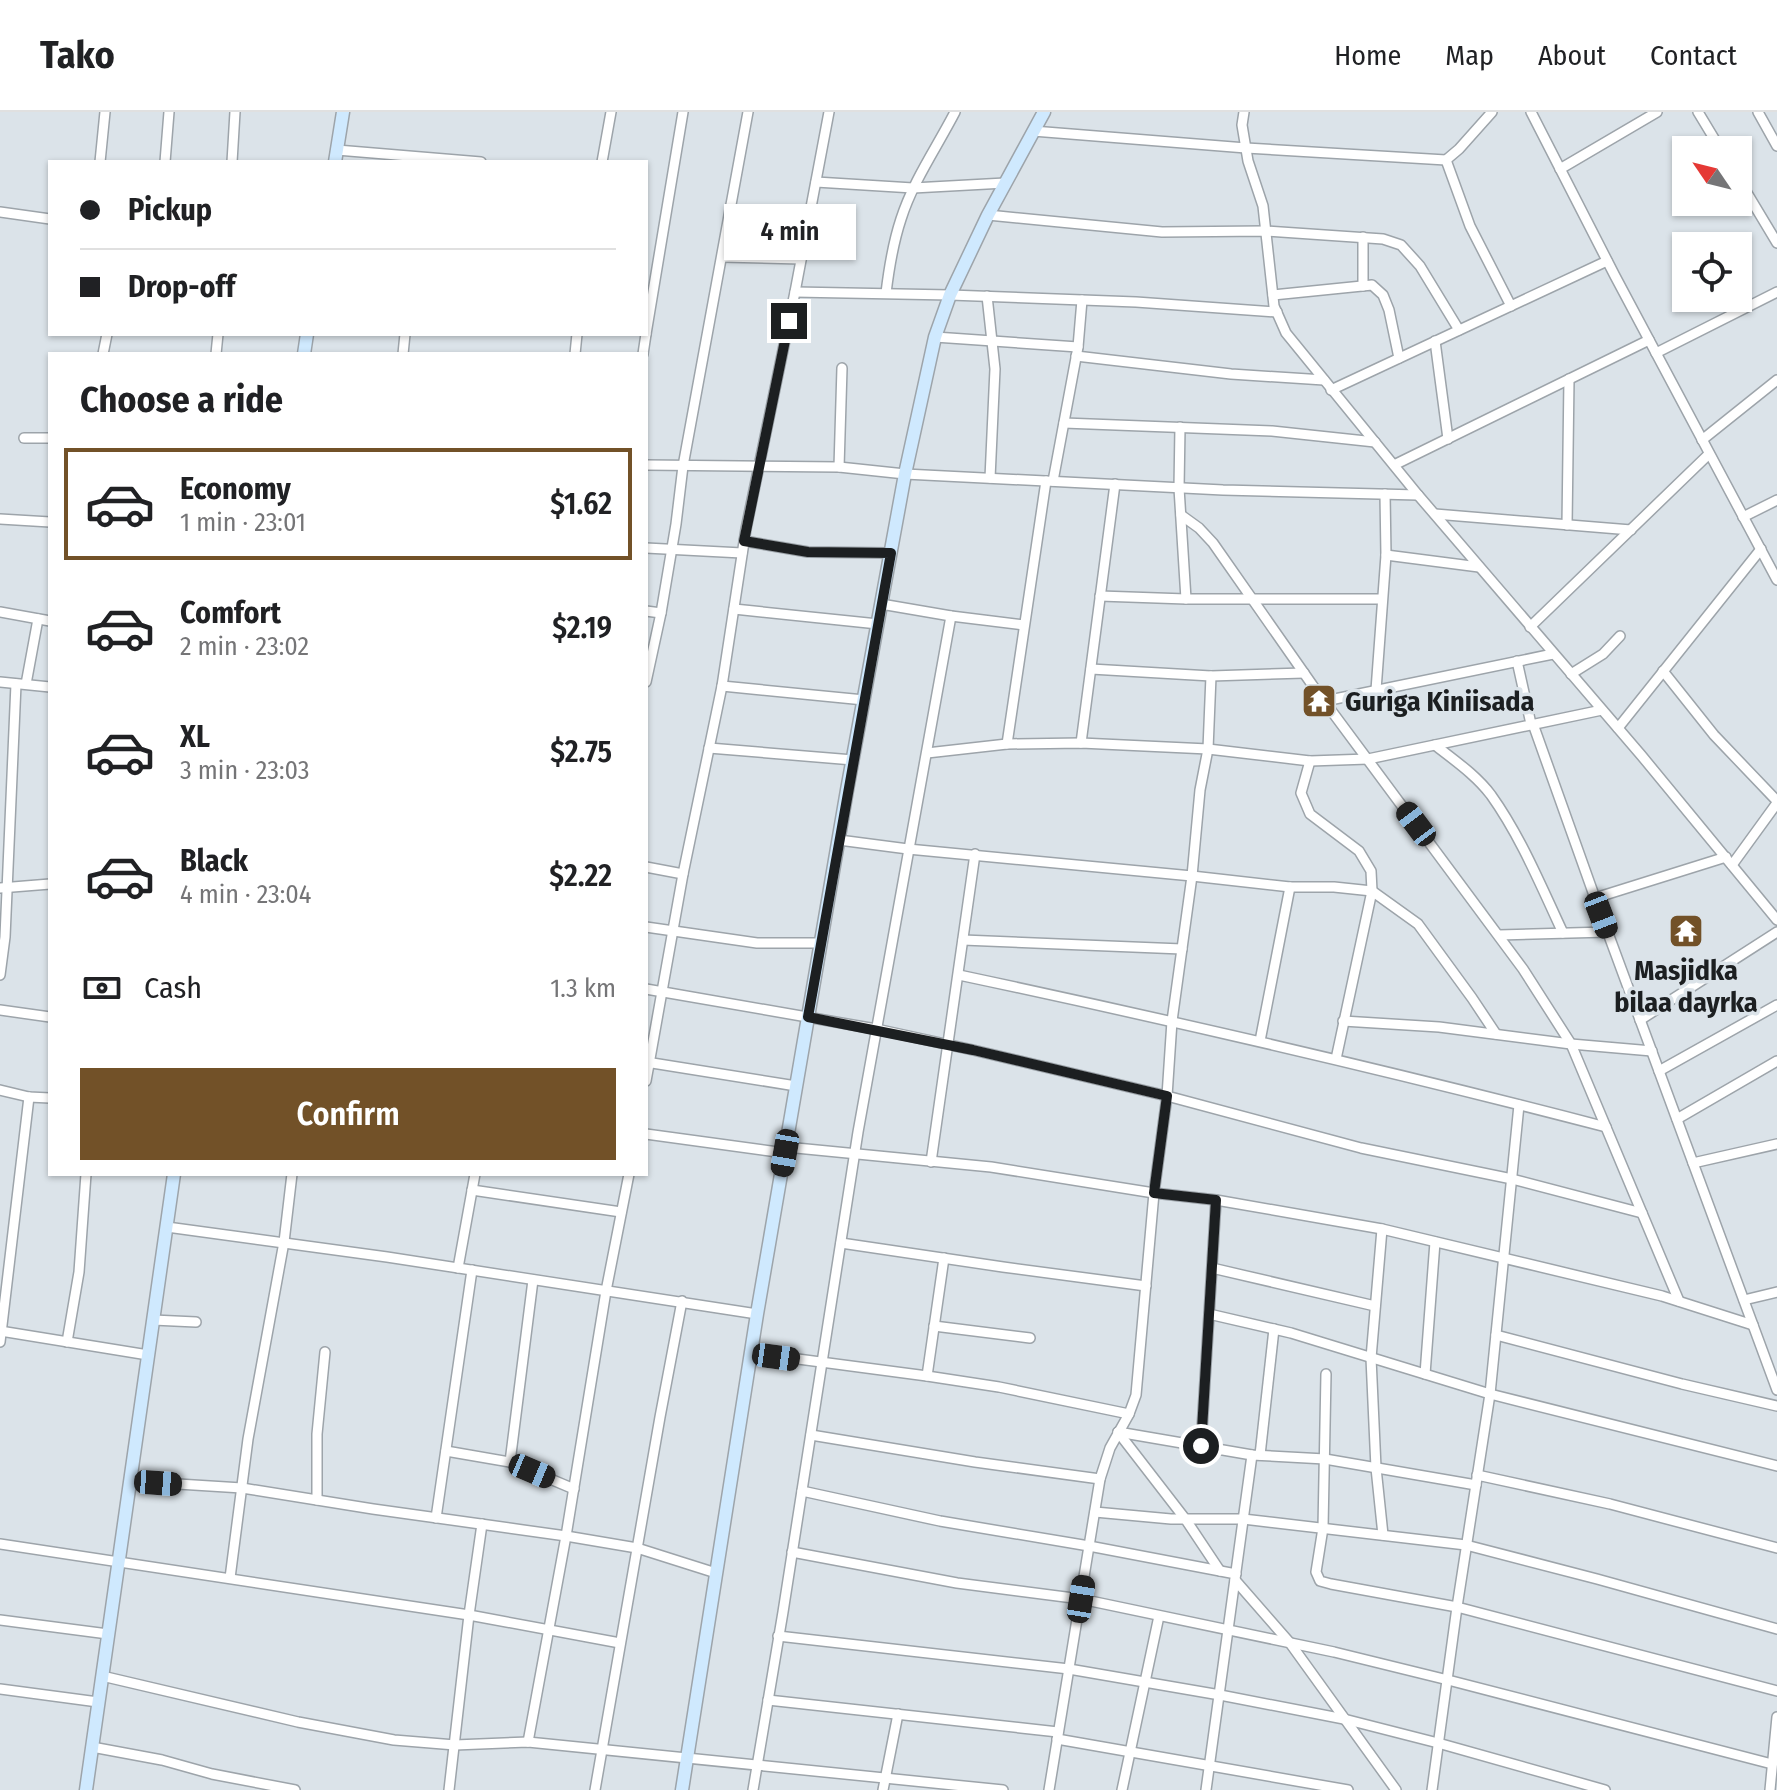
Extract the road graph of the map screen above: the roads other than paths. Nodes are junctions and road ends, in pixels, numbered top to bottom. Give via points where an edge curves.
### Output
1 (105, 112) edge
2 (169, 112) edge
3 (235, 112) edge
4 (343, 112) edge
5 (611, 112) edge
6 (683, 112) edge
7 (748, 112) edge
8 (829, 112) edge
9 (955, 112) edge
10 (1044, 112) edge
11 (1244, 112) edge
12 (1492, 112) edge
13 (1531, 112) edge
14 (1657, 112) edge
15 (1698, 112) edge
16 (1758, 112) edge
17 (1033, 131) junction
18 (1713, 136) edge
19 (1777, 146) edge
20 (1246, 148) junction
21 (336, 156) edge
22 (100, 160) edge
23 (165, 160) edge
24 (232, 160) edge
25 (433, 160) edge
26 (602, 160) edge
27 (1446, 160) junction
28 (1560, 169) junction
29 (816, 182) junction
30 (1005, 183) junction
31 (913, 188) junction
32 (1752, 201) edge
33 (0, 212) edge
34 (988, 215) junction
35 (48, 219) edge
36 (1265, 231) junction
37 (1363, 237) junction
38 (1777, 243) edge
39 (723, 257) junction
40 (801, 259) junction
41 (1607, 261) junction
42 (1363, 286) junction
43 (795, 292) junction
44 (1777, 292) edge
45 (886, 293) junction
46 (950, 295) junction
47 (1273, 295) junction
48 (987, 296) junction
49 (1082, 300) junction
50 (1511, 306) junction
51 (1277, 312) junction
52 (648, 322) edge
53 (1459, 330) junction
54 (935, 337) junction
55 (1649, 340) junction
56 (1435, 341) junction
57 (992, 342) junction
58 (1077, 352) junction
59 (1656, 353) junction
60 (1399, 358) junction
61 (842, 368) dead end
62 (1569, 379) junction
63 (1324, 380) junction
64 (1777, 380) edge
65 (1331, 390) junction
66 (1064, 423) junction
67 (1180, 427) junction
68 (24, 438) dead end
69 (48, 438) edge
70 (1448, 439) junction
71 (1702, 440) junction
72 (1375, 442) junction
73 (1709, 454) junction
74 (648, 465) edge
75 (1394, 465) junction
76 (683, 466) junction
77 (760, 467) junction
78 (839, 467) junction
79 (905, 474) junction
80 (990, 478) junction
81 (1050, 481) junction
82 (1115, 484) junction
83 (1179, 488) junction
84 (1385, 494) junction
85 (1418, 495) junction
86 (1777, 500) edge
87 (1435, 514) junction
88 (1181, 515) junction
89 (1743, 517) junction
90 (0, 519) edge
91 (48, 522) edge
92 (1567, 525) junction
93 (1631, 530) junction
94 (744, 541) junction
95 (648, 548) edge
96 (1761, 549) junction
97 (671, 550) junction
98 (742, 553) junction
99 (891, 553) junction
100 (1386, 555) junction
101 (1479, 567) junction
102 (1777, 580) edge
103 (1100, 596) junction
104 (1186, 599) junction
105 (1252, 599) junction
106 (1382, 599) junction
107 (881, 604) junction
108 (734, 609) junction
109 (648, 611) edge
110 (0, 612) edge
111 (661, 613) junction
112 (951, 616) junction
113 (38, 619) junction
114 (48, 621) edge
115 (878, 624) junction
116 (1024, 625) junction
117 (1530, 627) junction
118 (1620, 636) dead end
119 (1553, 654) junction
120 (1517, 661) junction
121 (648, 669) edge
122 (1091, 669) junction
123 (1663, 671) junction
124 (1304, 673) junction
125 (1571, 674) junction
126 (1211, 676) junction
127 (0, 682) edge
128 (21, 684) junction
129 (722, 686) junction
130 (48, 687) edge
131 (1376, 690) junction
132 (864, 700) junction
133 (1325, 701) junction
134 (1602, 710) junction
135 (1532, 724) junction
136 (1618, 728) junction
137 (1081, 743) junction
138 (1007, 744) junction
139 (1435, 745) junction
140 (709, 748) junction
141 (1208, 749) junction
142 (927, 753) junction
143 (1368, 759) junction
144 (853, 760) junction
145 (1310, 761) junction
146 (1777, 802) edge
147 (839, 840) junction
148 (908, 849) junction
149 (975, 854) junction
150 (1729, 861) junction
151 (648, 867) edge
152 (683, 874) junction
153 (1192, 876) junction
154 (48, 884) edge
155 (4, 887) edge
156 (1290, 887) junction
157 (1372, 891) junction
158 (1595, 898) junction
159 (1777, 920) edge
160 (648, 927) edge
161 (674, 931) junction
162 (1607, 932) junction
163 (1777, 932) edge
164 (1563, 933) junction
165 (1499, 935) junction
166 (963, 940) junction
167 (821, 943) junction
168 (1182, 949) junction
169 (0, 975) edge
170 (959, 975) junction
171 (648, 989) edge
172 (663, 990) junction
173 (1777, 1005) edge
174 (0, 1010) edge
175 (48, 1017) edge
176 (808, 1017) junction
177 (1640, 1020) junction
178 (1172, 1021) junction
179 (1343, 1021) junction
180 (876, 1029) junction
181 (1496, 1034) junction
182 (1260, 1041) junction
183 (949, 1044) junction
184 (1571, 1044) junction
185 (1652, 1051) junction
186 (1336, 1059) junction
187 (1777, 1061) edge
188 (648, 1062) edge
189 (1659, 1071) junction
190 (796, 1086) junction
191 (0, 1090) edge
192 (1167, 1096) junction
193 (29, 1097) junction
194 (48, 1098) edge
195 (1519, 1105) junction
196 (1677, 1119) junction
197 (1606, 1127) junction
198 (648, 1134) edge
199 (1777, 1144) edge
200 (785, 1150) junction
201 (855, 1155) junction
202 (931, 1162) junction
203 (1693, 1163) junction
204 (86, 1176) edge
205 (174, 1176) edge
206 (292, 1176) edge
207 (475, 1176) edge
208 (629, 1176) edge
209 (1512, 1179) junction
210 (472, 1190) junction
211 (1154, 1193) junction
212 (1216, 1200) junction
213 (621, 1212) junction
214 (1642, 1213) junction
215 (167, 1227) junction
216 (1382, 1229) junction
217 (284, 1242) junction
218 (1435, 1242) junction
219 (841, 1243) junction
220 (944, 1258) junction
221 (1503, 1258) junction
222 (458, 1268) junction
223 (1212, 1268) junction
224 (472, 1270) junction
225 (533, 1280) junction
226 (1146, 1286) junction
227 (606, 1291) junction
228 (1777, 1292) edge
229 (1744, 1300) junction
230 (682, 1301) junction
231 (1679, 1301) junction
232 (1375, 1306) junction
233 (757, 1314) junction
234 (1209, 1314) junction
235 (153, 1320) junction
236 (196, 1322) dead end
237 (1753, 1325) junction
238 (934, 1326) junction
239 (1274, 1329) junction
240 (0, 1334) edge
241 (1496, 1335) junction
242 (1030, 1338) dead end
243 (67, 1342) junction
244 (325, 1352) dead end
245 (752, 1353) junction
246 (148, 1355) junction
247 (1371, 1358) junction
248 (823, 1363) junction
249 (1773, 1368) edge
250 (1326, 1374) dead end
251 (1425, 1374) junction
252 (927, 1376) junction
253 (1777, 1390) edge
254 (1490, 1394) junction
255 (1777, 1406) edge
256 (1129, 1414) junction
257 (1118, 1432) junction
258 (811, 1435) junction
259 (1201, 1446) junction
260 (446, 1451) junction
261 (1256, 1455) junction
262 (1325, 1459) junction
263 (510, 1462) junction
264 (1777, 1466) edge
265 (1376, 1468) junction
266 (1100, 1479) junction
267 (1476, 1480) junction
268 (130, 1481) junction
269 (242, 1488) junction
270 (574, 1489) junction
271 (802, 1491) junction
272 (317, 1500) junction
273 (1095, 1512) junction
274 (436, 1518) junction
275 (1243, 1519) junction
276 (1186, 1520) junction
277 (482, 1524) junction
278 (1323, 1528) junction
279 (1383, 1535) junction
280 (566, 1536) junction
281 (0, 1544) edge
282 (1466, 1545) junction
283 (1089, 1546) junction
284 (637, 1548) junction
285 (1777, 1548) edge
286 (792, 1552) junction
287 (119, 1561) junction
288 (1220, 1571) junction
289 (716, 1573) junction
290 (1236, 1577) junction
291 (230, 1578) junction
292 (1081, 1599) junction
293 (1457, 1607) junction
294 (469, 1615) junction
295 (1159, 1616) junction
296 (0, 1620) edge
297 (1777, 1629) edge
298 (549, 1630) junction
299 (1229, 1631) junction
300 (108, 1634) junction
301 (778, 1636) junction
302 (620, 1643) junction
303 (1290, 1643) junction
304 (1069, 1669) junction
305 (102, 1676) junction
306 (1448, 1680) junction
307 (1144, 1682) junction
308 (0, 1689) edge
309 (1777, 1691) edge
310 (1220, 1695) junction
311 (768, 1700) junction
312 (98, 1702) junction
313 (898, 1714) junction
314 (1777, 1717) edge
315 (1344, 1719) junction
316 (1058, 1735) junction
317 (528, 1742) junction
318 (1438, 1743) junction
319 (455, 1745) junction
320 (92, 1747) junction
321 (601, 1750) junction
322 (1131, 1751) junction
323 (687, 1759) junction
324 (1772, 1764) junction
325 (757, 1765) junction
326 (1210, 1766) junction
327 (885, 1777) junction
328 (1773, 1784) edge
329 (86, 1790) edge
330 (295, 1790) edge
331 (449, 1790) edge
332 (595, 1790) edge
333 (682, 1790) edge
334 (753, 1790) edge
335 (883, 1790) edge
336 (1003, 1790) edge
337 (1049, 1790) edge
338 (1122, 1790) edge
339 (1206, 1790) edge
340 (1348, 1790) edge
341 (1396, 1790) edge
342 (1432, 1790) edge
343 (1605, 1790) edge

1 - 22 street
2 - 23 street
3 - 24 street
4 - 21 street
5 - 26 street
6 - 52 street
7 - 39 street
8 - 29 street
9 - 31 street
10 - 17 street
11 - 20 street
12 - 27 street
13 - 28 street
14 - 28 street
15 - 18 street
16 - 19 street
17 - 20 street
17 - 30 street
20 - 27 street
20 - 36 street
21 - 25 street
27 - 50 street via 1470,226
28 - 41 street
29 - 31 street
29 - 40 street
30 - 31 street
30 - 34 street
31 - 45 street via 891,254
32 - 38 street
33 - 35 street
34 - 36 street via 1162,232
34 - 46 street
36 - 37 street
36 - 47 street
37 - 42 street
37 - 53 street via 1401,245
39 - 40 street
39 - 76 street
40 - 43 street
41 - 50 street
41 - 55 street
42 - 47 street
42 - 60 street via 1372,285 1383,295
43 - 45 street
43 - 77 street
44 - 59 street
45 - 46 street
46 - 48 street
46 - 54 street
47 - 51 street
48 - 49 street
48 - 57 street
49 - 51 street
49 - 58 street
50 - 53 street
51 - 63 street via 1286,333
53 - 56 street
54 - 57 street
54 - 79 street
55 - 59 street
55 - 62 street
56 - 60 street
56 - 70 street
57 - 58 street
57 - 80 street
58 - 63 street via 1231,374
58 - 66 street
59 - 71 street
60 - 65 street
61 - 78 street
62 - 70 street
62 - 92 street
63 - 65 street
64 - 71 street
65 - 72 street
66 - 67 street
66 - 81 street
67 - 72 street
67 - 83 street
68 - 69 street
70 - 75 street
71 - 73 street
72 - 75 street
73 - 89 street
73 - 93 street
74 - 76 street
75 - 85 street
76 - 77 street
76 - 97 street
77 - 78 street
77 - 94 street
78 - 79 street
79 - 80 street
79 - 99 street
80 - 81 street
81 - 82 street
81 - 116 street
82 - 83 street
82 - 103 street
83 - 84 street
83 - 88 street
84 - 85 street
84 - 100 street
85 - 87 street
86 - 89 street
87 - 92 street
87 - 101 street
88 - 104 street
88 - 105 street via 1213,543
89 - 96 street
90 - 91 street
92 - 93 street
93 - 117 street
94 - 98 street
94 - 99 street via 808,552
95 - 97 street
96 - 102 street
96 - 123 street
97 - 98 street
97 - 111 street
98 - 108 street
99 - 107 street
100 - 101 street
100 - 106 street
101 - 117 street
103 - 104 street
103 - 122 street
104 - 105 street
105 - 106 street
105 - 124 street
106 - 131 street
107 - 112 street
107 - 115 street
108 - 115 street
108 - 129 street
109 - 111 street
110 - 113 street
111 - 121 street
112 - 116 street
112 - 142 street
113 - 114 street
113 - 128 street
115 - 132 street
116 - 138 street
117 - 119 street
118 - 125 street
119 - 120 street
119 - 125 street
120 - 131 street
120 - 135 street
122 - 126 street
122 - 137 street
123 - 136 street
123 - 146 street
124 - 126 street
124 - 133 street
125 - 134 street
126 - 141 street
127 - 128 street
128 - 130 street
128 - 155 street
129 - 132 street
129 - 140 street
131 - 133 street
132 - 144 street
133 - 143 street
134 - 135 street
134 - 136 street
135 - 139 street
135 - 158 street
136 - 150 street
137 - 138 street
137 - 141 street
138 - 142 street
139 - 143 street
139 - 164 street via 1490,794 1525,851
140 - 144 street
140 - 152 street
141 - 145 street
141 - 153 street
142 - 148 street
143 - 145 street
143 - 165 street
144 - 147 street
145 - 157 street via 1301,793 1310,814 1359,851 1371,871
146 - 150 street
147 - 148 street
147 - 167 street
148 - 149 street
148 - 180 street
149 - 153 street
149 - 166 street
150 - 158 street
150 - 159 street
151 - 152 street
152 - 161 street
153 - 156 street
153 - 168 street
154 - 155 street
155 - 169 street
156 - 157 street
156 - 182 street
157 - 179 street
157 - 181 street via 1418,924
158 - 162 street
160 - 161 street
161 - 167 street via 757,943
161 - 172 street
162 - 164 street
162 - 177 street
163 - 177 street
164 - 165 street
165 - 184 street
166 - 168 street
166 - 170 street
167 - 176 street
168 - 178 street
170 - 178 street
170 - 183 street
171 - 172 street
172 - 176 street
172 - 188 street
173 - 189 street
174 - 175 street
176 - 180 street
176 - 190 street
177 - 185 street
178 - 182 street
178 - 192 street
179 - 181 street
179 - 186 street
180 - 183 street
180 - 201 street
181 - 184 street
182 - 186 street
183 - 192 street
183 - 202 street
184 - 185 street
184 - 197 street
185 - 189 street
186 - 195 street
187 - 196 street
188 - 190 street
189 - 196 street
190 - 200 street
191 - 193 street
192 - 209 street via 1361,1148
192 - 211 street
193 - 194 street
193 - 240 street
195 - 197 street
195 - 209 street
196 - 203 street
197 - 214 street
198 - 200 street
199 - 203 street
200 - 201 street
200 - 233 street
201 - 202 street
201 - 219 street
202 - 211 street
203 - 229 street
204 - 243 street via 79,1272
205 - 215 street
206 - 217 street
207 - 210 street
208 - 213 street
209 - 214 street
209 - 221 street
210 - 213 street
210 - 222 street
211 - 212 street
211 - 226 street
212 - 216 street
212 - 223 street
213 - 227 street
214 - 231 street
215 - 217 street
215 - 235 street
216 - 218 street
216 - 232 street
217 - 222 street
217 - 269 street
218 - 221 street
218 - 251 street
219 - 220 street
219 - 248 street
220 - 226 street
220 - 238 street
221 - 231 street
221 - 241 street
222 - 224 street
223 - 232 street
223 - 234 street
224 - 225 street
224 - 260 street
225 - 227 street
225 - 263 street
226 - 256 street via 1136,1395
227 - 230 street
227 - 270 street
228 - 229 street
229 - 237 street
230 - 233 street
230 - 284 street
231 - 237 street
232 - 247 street
233 - 245 street
234 - 239 street
234 - 259 street
235 - 236 street
235 - 246 street
237 - 249 street
238 - 242 street
238 - 252 street
239 - 247 street
239 - 261 street
240 - 243 street
241 - 254 street
241 - 255 street
243 - 246 street
244 - 272 street
245 - 248 street
245 - 289 street
246 - 268 street
247 - 251 street
247 - 265 street
248 - 252 street
248 - 258 street
249 - 253 street
250 - 262 street
251 - 254 street
252 - 256 street
254 - 264 street
254 - 267 street
256 - 257 street
257 - 259 street
257 - 266 street
257 - 276 street
258 - 266 street
258 - 271 street
259 - 261 street
260 - 263 street
260 - 274 street
261 - 262 street
261 - 275 street
262 - 265 street
262 - 278 street
263 - 270 street
265 - 267 street
265 - 279 street
266 - 273 street
267 - 282 street
267 - 285 street via 1610,1504
268 - 269 street
268 - 287 street
269 - 272 street
269 - 291 street
270 - 280 street
271 - 283 street
271 - 286 street
272 - 274 street
273 - 276 street
273 - 283 street
274 - 277 street
275 - 276 street
275 - 278 street
275 - 290 street
276 - 288 street
277 - 280 street
277 - 294 street
278 - 279 street
278 - 293 street via 1316,1572 1320,1581
279 - 282 street
280 - 284 street
280 - 298 street
281 - 287 street
282 - 293 street
282 - 297 street
283 - 288 street
283 - 292 street
284 - 289 street
284 - 302 street
286 - 292 street via 957,1583
286 - 301 street
287 - 291 street
287 - 300 street
288 - 290 street
289 - 323 street
290 - 299 street
290 - 303 street
291 - 294 street
292 - 295 street
292 - 304 street
293 - 306 street
293 - 309 street
294 - 298 street
294 - 319 street
295 - 299 street
295 - 307 street
296 - 300 street
298 - 302 street
298 - 317 street
299 - 303 street
299 - 310 street
300 - 305 street
301 - 304 street
301 - 311 street
302 - 321 street
303 - 306 street
303 - 315 street
304 - 307 street
304 - 316 street
305 - 312 street
305 - 319 street via 298,1722
306 - 318 street
306 - 324 street
307 - 310 street
307 - 322 street
308 - 312 street
310 - 315 street
310 - 326 street
311 - 313 street
311 - 325 street
312 - 320 street
313 - 316 street
313 - 327 street
314 - 324 street
315 - 318 street
315 - 341 street
316 - 322 street
316 - 337 street
317 - 319 street
317 - 321 street
318 - 342 street
318 - 343 street
319 - 331 street
320 - 329 street
320 - 330 street
321 - 323 street
321 - 332 street
322 - 326 street
322 - 338 street
323 - 325 street
323 - 333 street
324 - 328 street
325 - 327 street
325 - 334 street
326 - 339 street
326 - 340 street
327 - 335 street
327 - 336 street

